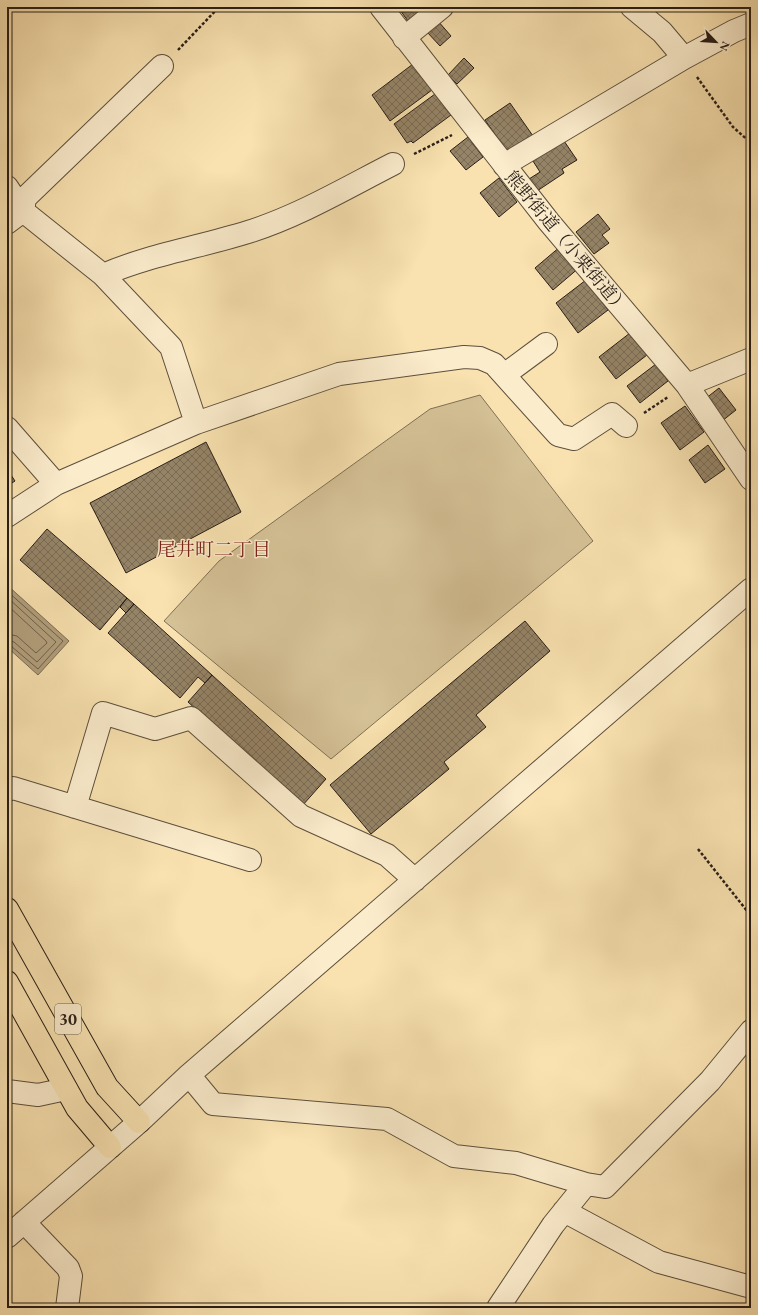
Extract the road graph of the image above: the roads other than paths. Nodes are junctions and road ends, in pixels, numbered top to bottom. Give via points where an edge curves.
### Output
1 (381, 7) edge
2 (442, 7) edge
3 (632, 7) edge
4 (751, 24) edge
5 (404, 38) junction
6 (684, 58) junction
7 (162, 66) road end
8 (393, 164) road end
9 (504, 165) junction
10 (7, 187) edge
11 (15, 217) edge
12 (103, 275) junction
13 (546, 344) dead end
14 (751, 359) edge
15 (504, 375) junction
16 (687, 385) junction
17 (196, 423) junction
18 (626, 426) dead end
19 (7, 428) edge
20 (751, 478) edge
21 (56, 484) junction
22 (7, 516) edge
23 (751, 589) edge
24 (7, 790) edge
25 (75, 807) junction
26 (250, 860) dead end
27 (415, 880) junction
28 (7, 909) edge
29 (7, 982) edge
30 (751, 1031) edge
31 (189, 1075) junction
32 (66, 1089) junction
33 (7, 1092) edge
34 (139, 1122) junction
35 (110, 1147) junction
36 (586, 1184) junction
37 (564, 1211) junction
38 (24, 1222) junction
39 (7, 1237) edge
40 (751, 1287) edge
41 (67, 1308) edge
42 (498, 1308) edge

1 - 5 street, 熊野街道（小栗街道）
2 - 5 street
3 - 6 street via 662,32
4 - 6 street
5 - 9 street, 熊野街道（小栗街道）
6 - 9 street
7 - 11 street via 25,198
8 - 12 street via 305,210 249,232 127,264
9 - 16 street, 熊野街道（小栗街道）
10 - 11 street
11 - 12 street
12 - 17 street via 171,347
13 - 15 street
14 - 16 street
15 - 17 street via 494,364 480,358 464,357 339,374
15 - 18 street via 558,435 574,440 612,414
16 - 20 street, 熊野街道（小栗街道）
17 - 21 street
19 - 21 street
21 - 22 street
23 - 27 street
24 - 25 street via 13,788
25 - 26 street
25 - 27 street via 102,713 155,729 191,718 301,816 388,855
27 - 31 street
28 - 34 main road, 30 via 107,1087
29 - 32 main road, 30
30 - 36 street via 710,1081 605,1186
31 - 34 street
31 - 36 street via 213,1104 387,1120 454,1156 516,1163
32 - 33 street via 38,1095
32 - 35 main road, 30 via 77,1108
34 - 35 street
35 - 38 street
36 - 37 street
37 - 40 street via 659,1262
37 - 42 street
38 - 39 street
38 - 41 street via 68,1268 71,1276

